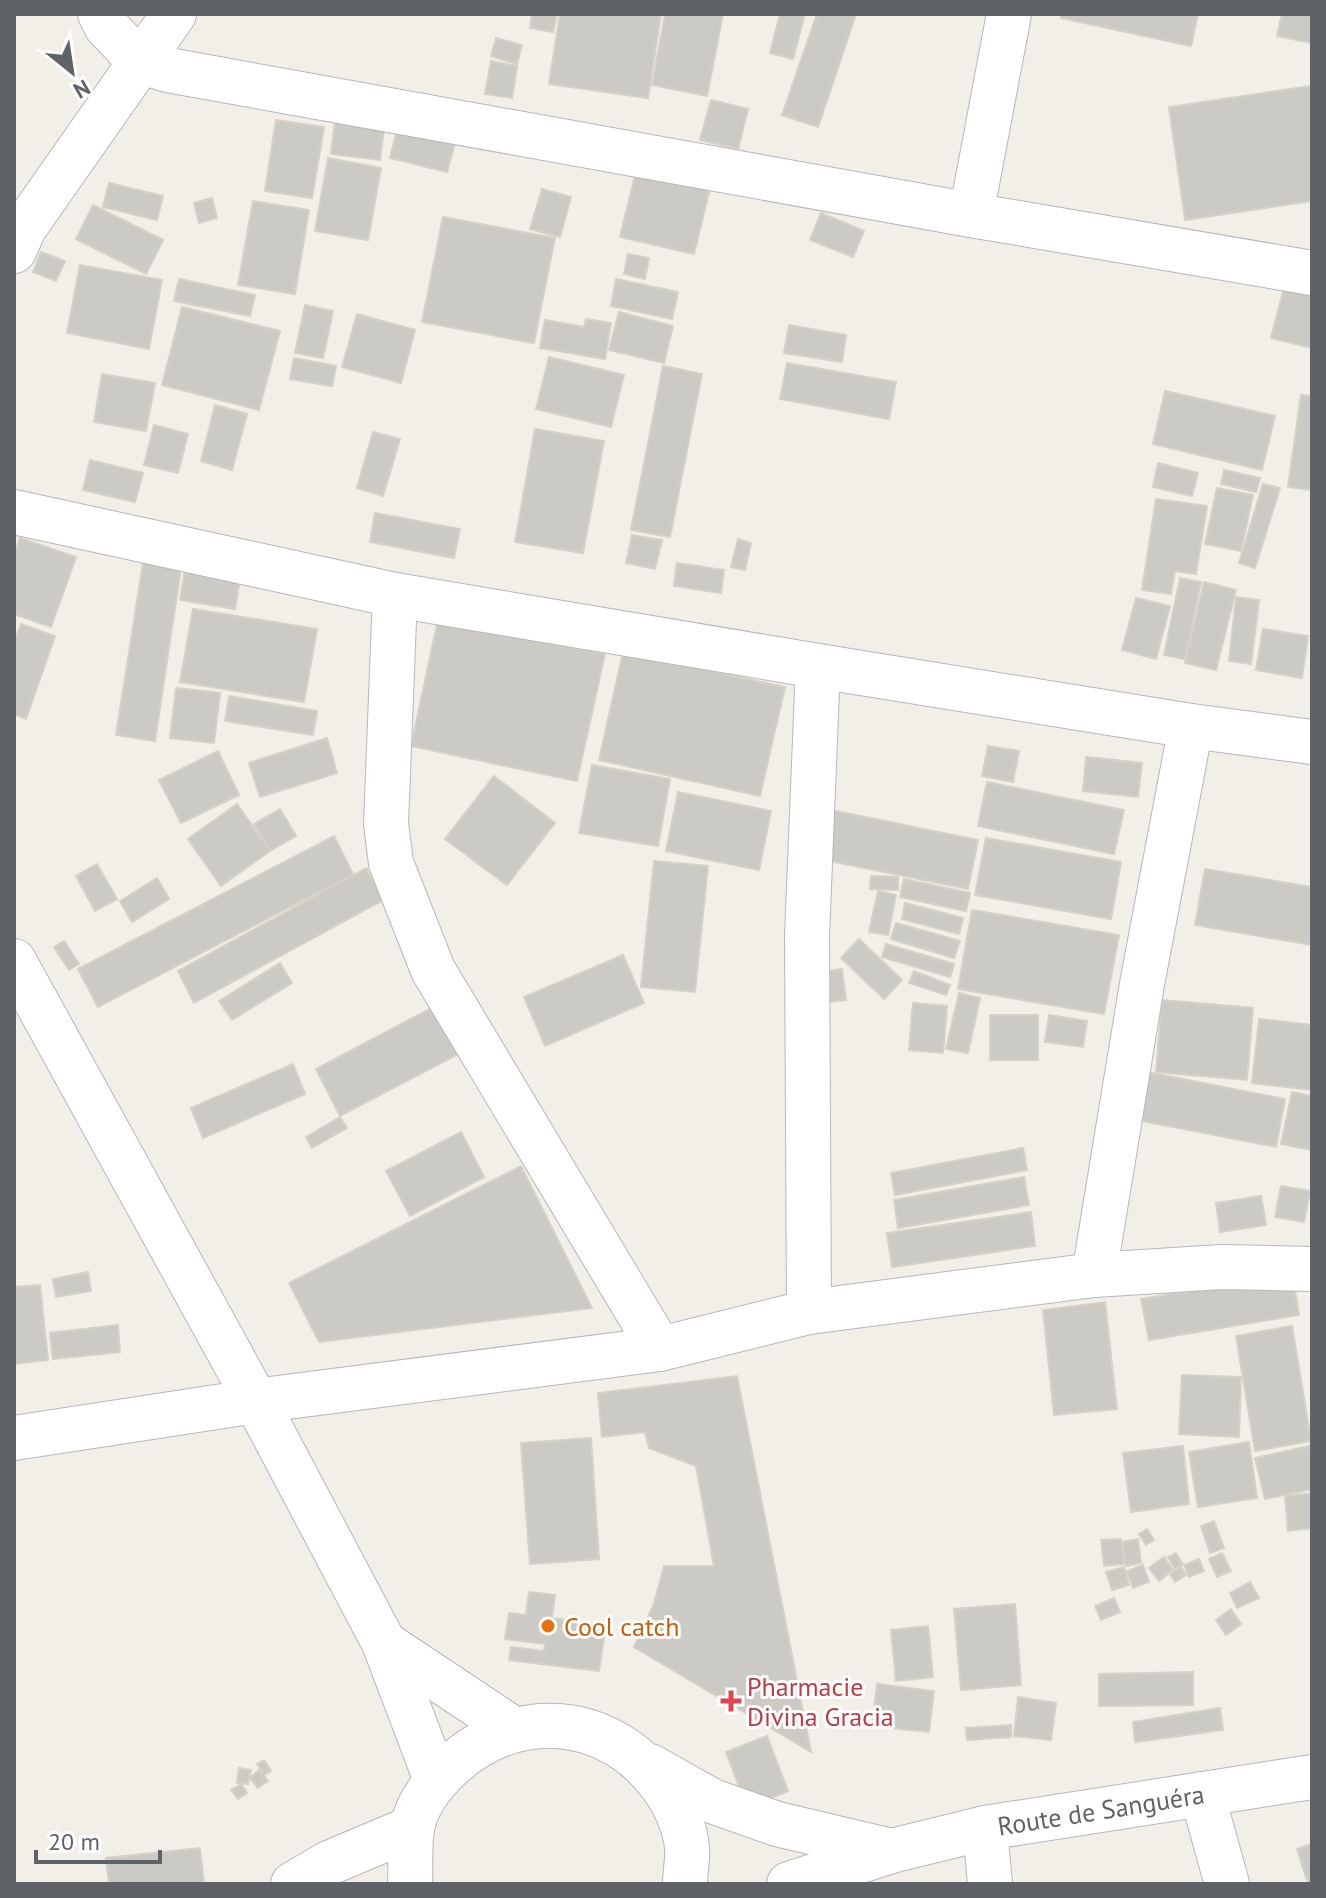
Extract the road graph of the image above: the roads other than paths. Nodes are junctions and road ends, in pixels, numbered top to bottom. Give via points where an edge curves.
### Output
1 (100, 14) edge
2 (174, 14) edge
3 (1009, 14) edge
4 (139, 61) junction
5 (971, 215) junction
6 (17, 235) edge
7 (1312, 273) edge
8 (14, 512) edge
9 (395, 595) junction
10 (818, 666) junction
11 (1191, 726) junction
12 (1312, 742) edge
13 (17, 972) edge
14 (1312, 1269) edge
15 (1094, 1275) junction
16 (809, 1312) junction
17 (660, 1349) junction
18 (256, 1401) junction
19 (14, 1438) edge
20 (384, 1643) junction
21 (513, 1729) junction
22 (645, 1763) junction
23 (1312, 1777) edge
24 (436, 1780) junction
25 (1202, 1794) junction
26 (412, 1828) junction
27 (985, 1828) junction
28 (891, 1851) junction
29 (293, 1884) edge
30 (410, 1884) edge
31 (685, 1884) edge
32 (789, 1884) edge
33 (990, 1884) edge
34 (1227, 1884) edge

1 - 4 street
2 - 4 street
3 - 5 street
4 - 5 street
4 - 6 street
5 - 7 street
8 - 9 street
9 - 10 street
9 - 17 street via 386,824 391,863 433,970
10 - 11 street
10 - 16 street via 807,936
11 - 12 street
11 - 15 street
13 - 18 street
14 - 15 street via 1222,1267
15 - 16 street
16 - 17 street
17 - 18 street
18 - 19 street
18 - 20 street
20 - 21 street
20 - 24 street
21 - 22 street, Route de Sanguéra via 560,1724 606,1737
21 - 24 street, Route de Sanguéra via 470,1748
22 - 28 street, Route de Sanguéra via 712,1801 777,1824
22 - 31 street via 673,1801 687,1846
23 - 25 street, Route de Sanguéra
24 - 26 street, Route de Sanguéra
25 - 27 street, Route de Sanguéra
25 - 34 street
26 - 29 street
26 - 30 street
27 - 28 street, Route de Sanguéra
27 - 33 street
28 - 32 street, Route de Sanguéra

